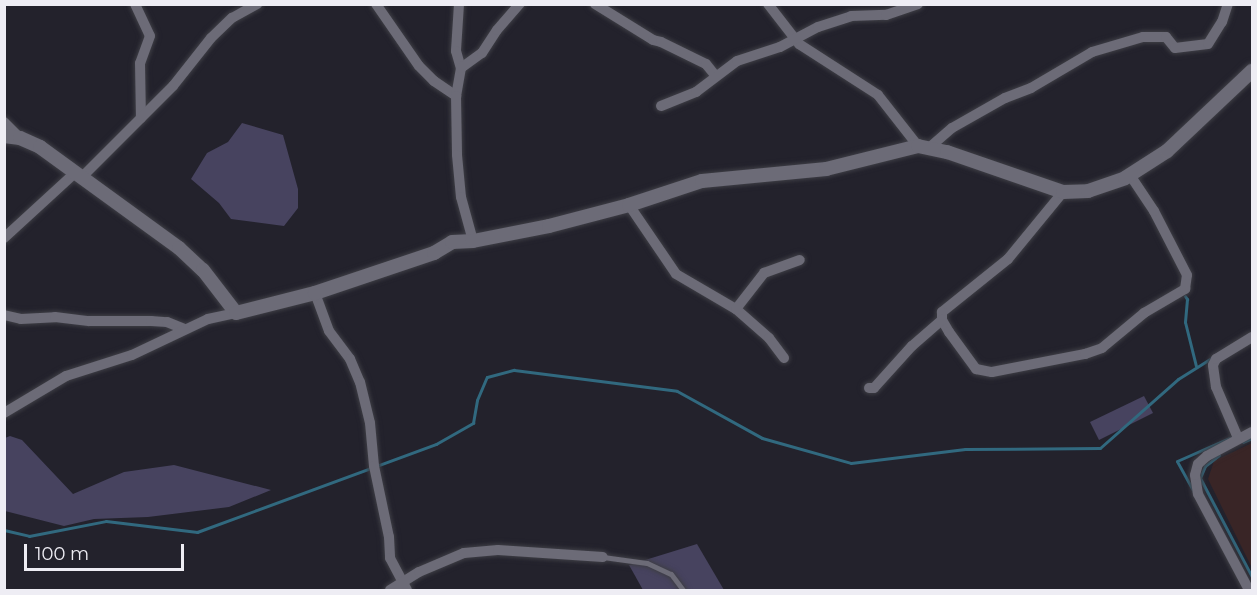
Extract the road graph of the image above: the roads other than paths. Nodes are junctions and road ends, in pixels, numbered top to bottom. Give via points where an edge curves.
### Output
1 (135, 4) edge
2 (257, 4) edge
3 (376, 4) edge
4 (459, 4) edge
5 (520, 4) edge
6 (595, 4) edge
7 (768, 4) edge
8 (918, 4) edge
9 (1227, 4) edge
10 (794, 39) junction
11 (461, 68) junction
12 (1252, 71) edge
13 (715, 75) junction
14 (456, 96) junction
15 (662, 106) dead end
16 (141, 118) junction
17 (4, 122) edge
18 (4, 136) edge
19 (20, 138) junction
20 (924, 147) junction
21 (79, 175) junction
22 (1130, 175) junction
23 (1063, 192) junction
24 (629, 205) junction
25 (4, 238) edge
26 (473, 241) junction
27 (800, 260) dead end
28 (315, 293) junction
29 (736, 309) junction
30 (236, 313) junction
31 (4, 315) edge
32 (942, 320) junction
33 (184, 329) junction
34 (1252, 337) edge
35 (784, 358) dead end
36 (869, 388) dead end
37 (4, 413) edge
38 (1252, 432) edge
39 (1238, 438) junction
40 (603, 557) joint
41 (1248, 575) edge
42 (404, 587) edge
43 (390, 591) edge
44 (683, 591) edge
45 (1249, 591) edge

1 - 16 street via 150,36 140,63
2 - 16 street via 232,18 211,38
3 - 14 street via 419,66
4 - 11 street via 456,51
5 - 11 street via 482,53
6 - 13 street via 653,40 706,64
7 - 10 street
8 - 10 street via 886,15 841,19
9 - 20 street via 1222,22 1208,44 1175,48 1166,38 1143,38 1092,52
10 - 13 street via 736,61
10 - 20 street via 878,95
11 - 14 street
12 - 22 street via 1167,151
13 - 15 street via 696,92
14 - 26 street via 461,197
16 - 21 street
17 - 19 street
18 - 19 street
19 - 21 street via 40,147
20 - 23 street
20 - 24 street via 826,169 702,181
21 - 25 street
21 - 30 street via 179,248 203,270
22 - 23 street via 1088,191
22 - 32 street via 1154,211 1187,275 1182,292 1144,313 1102,348 992,372 976,369
23 - 32 street via 1004,263 942,312
24 - 26 street
24 - 29 street via 676,274
26 - 28 street via 452,243 434,253
27 - 29 street via 764,273
28 - 30 street
28 - 42 street via 329,331 340,343 360,382 390,558
29 - 35 street via 769,338
30 - 33 street
31 - 33 street via 21,319 159,322
32 - 36 street via 874,388
33 - 37 street via 132,355 66,376
34 - 39 street via 1216,359 1213,365 1215,387
38 - 39 street
39 - 41 street via 1207,456 1198,464 1195,475 1198,494
40 - 42 street via 498,550 464,553 419,572
40 - 44 lane via 647,563 671,574
41 - 45 street
42 - 43 street

